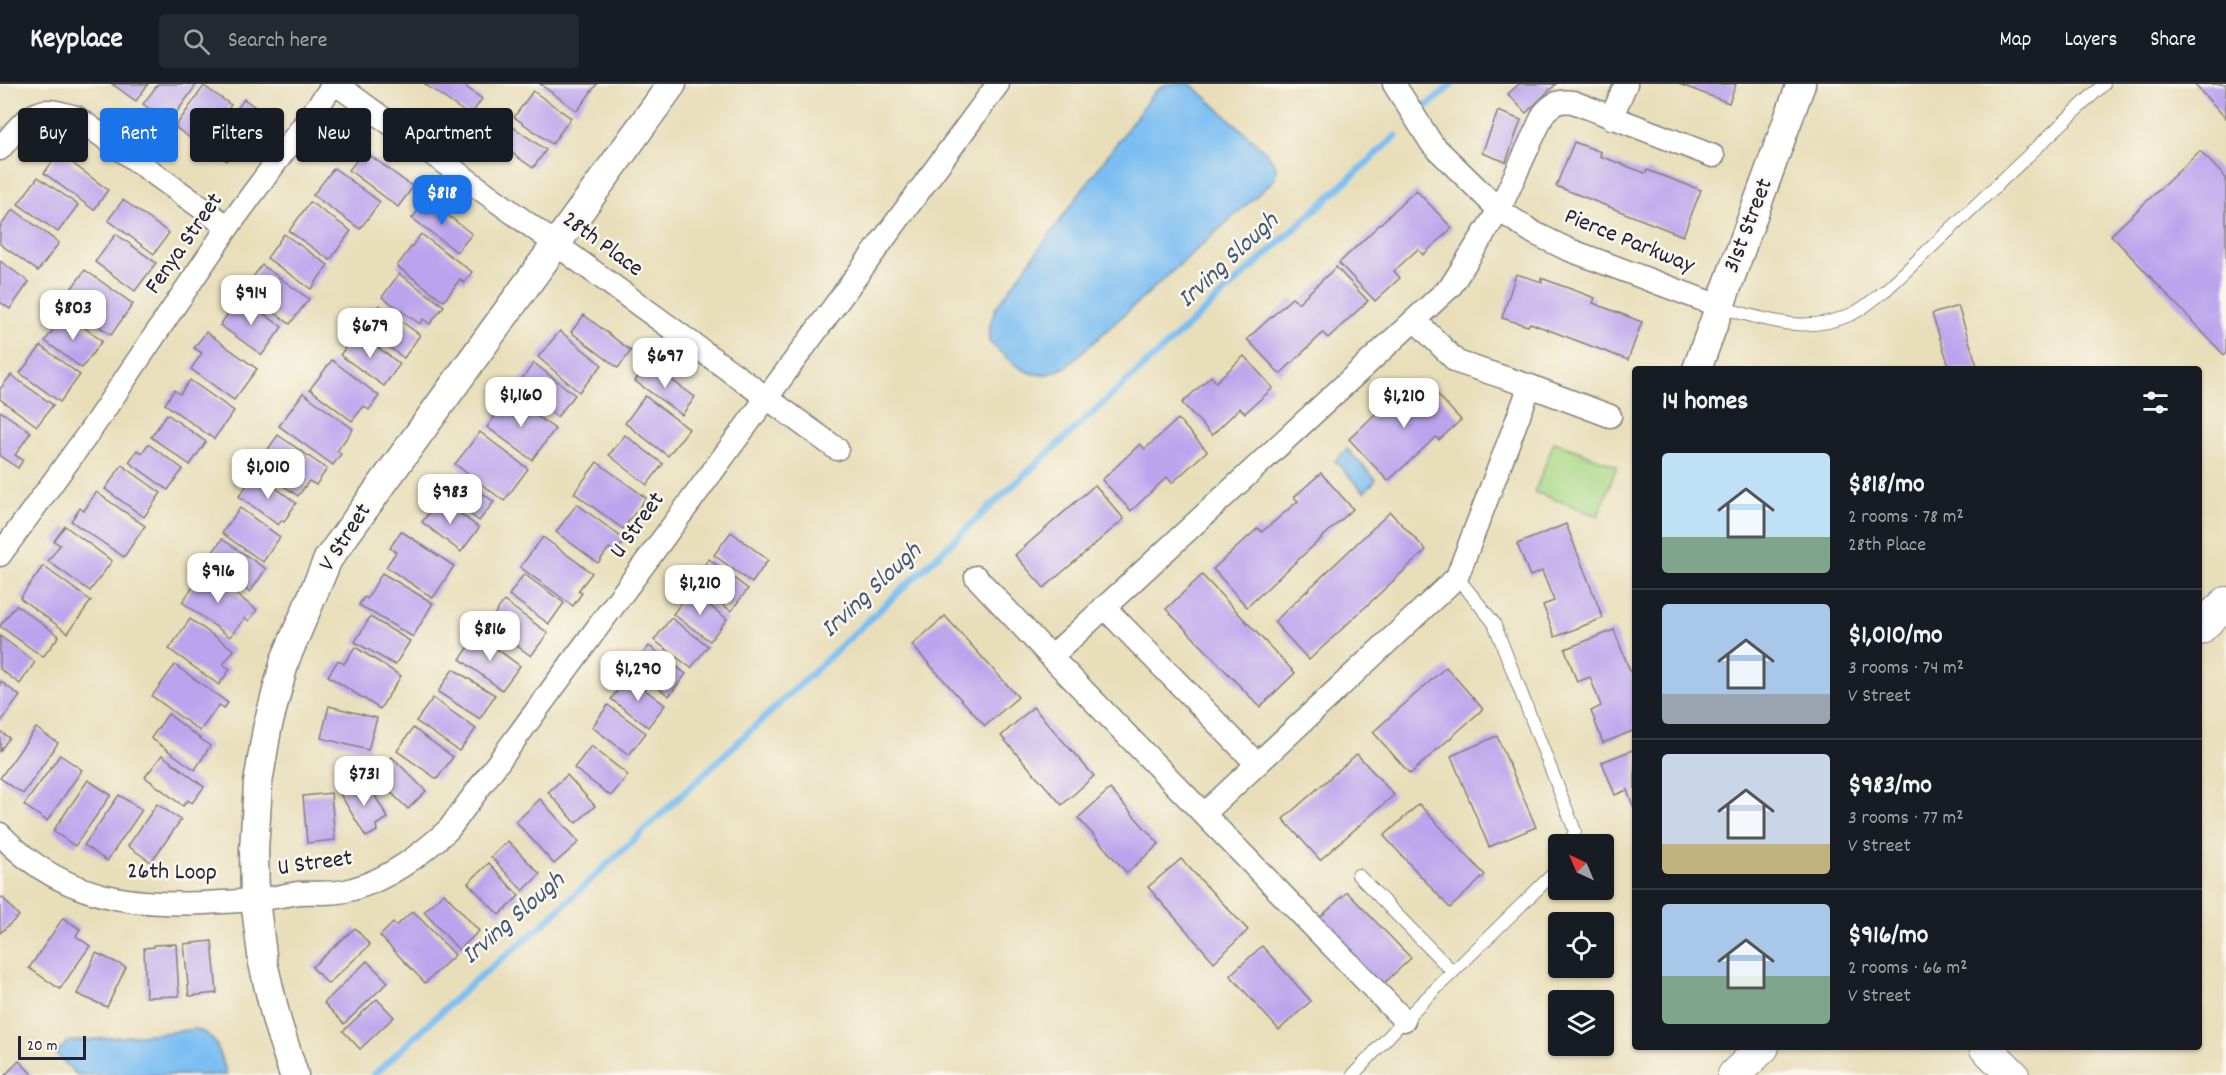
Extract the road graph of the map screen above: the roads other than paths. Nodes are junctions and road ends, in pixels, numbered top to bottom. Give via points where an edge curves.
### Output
1 (335, 84) edge
2 (672, 84) edge
3 (998, 84) edge
4 (1394, 84) edge
5 (1626, 84) edge
6 (1801, 84) edge
7 (2104, 84) edge
8 (1611, 118) junction
9 (0, 149) edge
10 (1713, 156) dead end
11 (1498, 210) junction
12 (228, 227) junction
13 (554, 245) junction
14 (1719, 306) junction
15 (1415, 320) junction
16 (1698, 366) edge
17 (1530, 386) junction
18 (767, 398) junction
19 (1610, 416) dead end
20 (837, 449) dead end
21 (0, 555) edge
22 (976, 577) dead end
23 (1457, 577) junction
24 (2226, 603) edge
25 (1104, 607) junction
26 (2202, 626) edge
27 (1051, 657) junction
28 (1257, 764) junction
29 (1204, 814) junction
30 (0, 834) edge
31 (1574, 834) edge
32 (1358, 875) dead end
33 (1548, 879) edge
34 (255, 900) junction
35 (1453, 972) junction
36 (1404, 1020) junction
37 (1760, 1050) edge
38 (1989, 1050) edge
39 (294, 1075) edge
40 (1353, 1075) edge
41 (1734, 1075) edge
42 (2013, 1075) edge

1 - 12 street, Fenya Street
1 - 13 street, 28th Place
2 - 13 street, V Street
3 - 18 street, U Street
4 - 11 street, Pierce Parkway via 1432,144
5 - 8 street
6 - 14 street, 31st Street
7 - 14 lane, Pierce Parkway via 1887,289 1853,314 1814,326 1794,326
8 - 10 street
8 - 11 street via 1573,102 1562,100 1552,105 1544,113
9 - 12 street via 33,115 47,111 76,117
11 - 14 street, Pierce Parkway via 1567,249
11 - 15 street via 1451,286
12 - 21 street, Fenya Street via 88,434
13 - 18 street, 28th Place
13 - 34 street, V Street via 328,559 285,660 267,729 258,783
14 - 16 street, 31st Street
15 - 17 street via 1457,362
15 - 25 street
17 - 19 street
17 - 23 street
18 - 20 street, 28th Place
18 - 34 street, U Street via 449,829 412,861 354,889
22 - 27 street
23 - 28 street
23 - 31 lane via 1494,623
24 - 26 main road
25 - 27 street
25 - 28 street
27 - 29 street
28 - 29 street
29 - 36 street
30 - 34 street, 26th Loop via 57,879 106,898 145,904
32 - 35 lane
33 - 35 lane
34 - 39 street, V Street via 263,963
35 - 36 lane
36 - 40 lane
37 - 41 main road
38 - 42 main road

